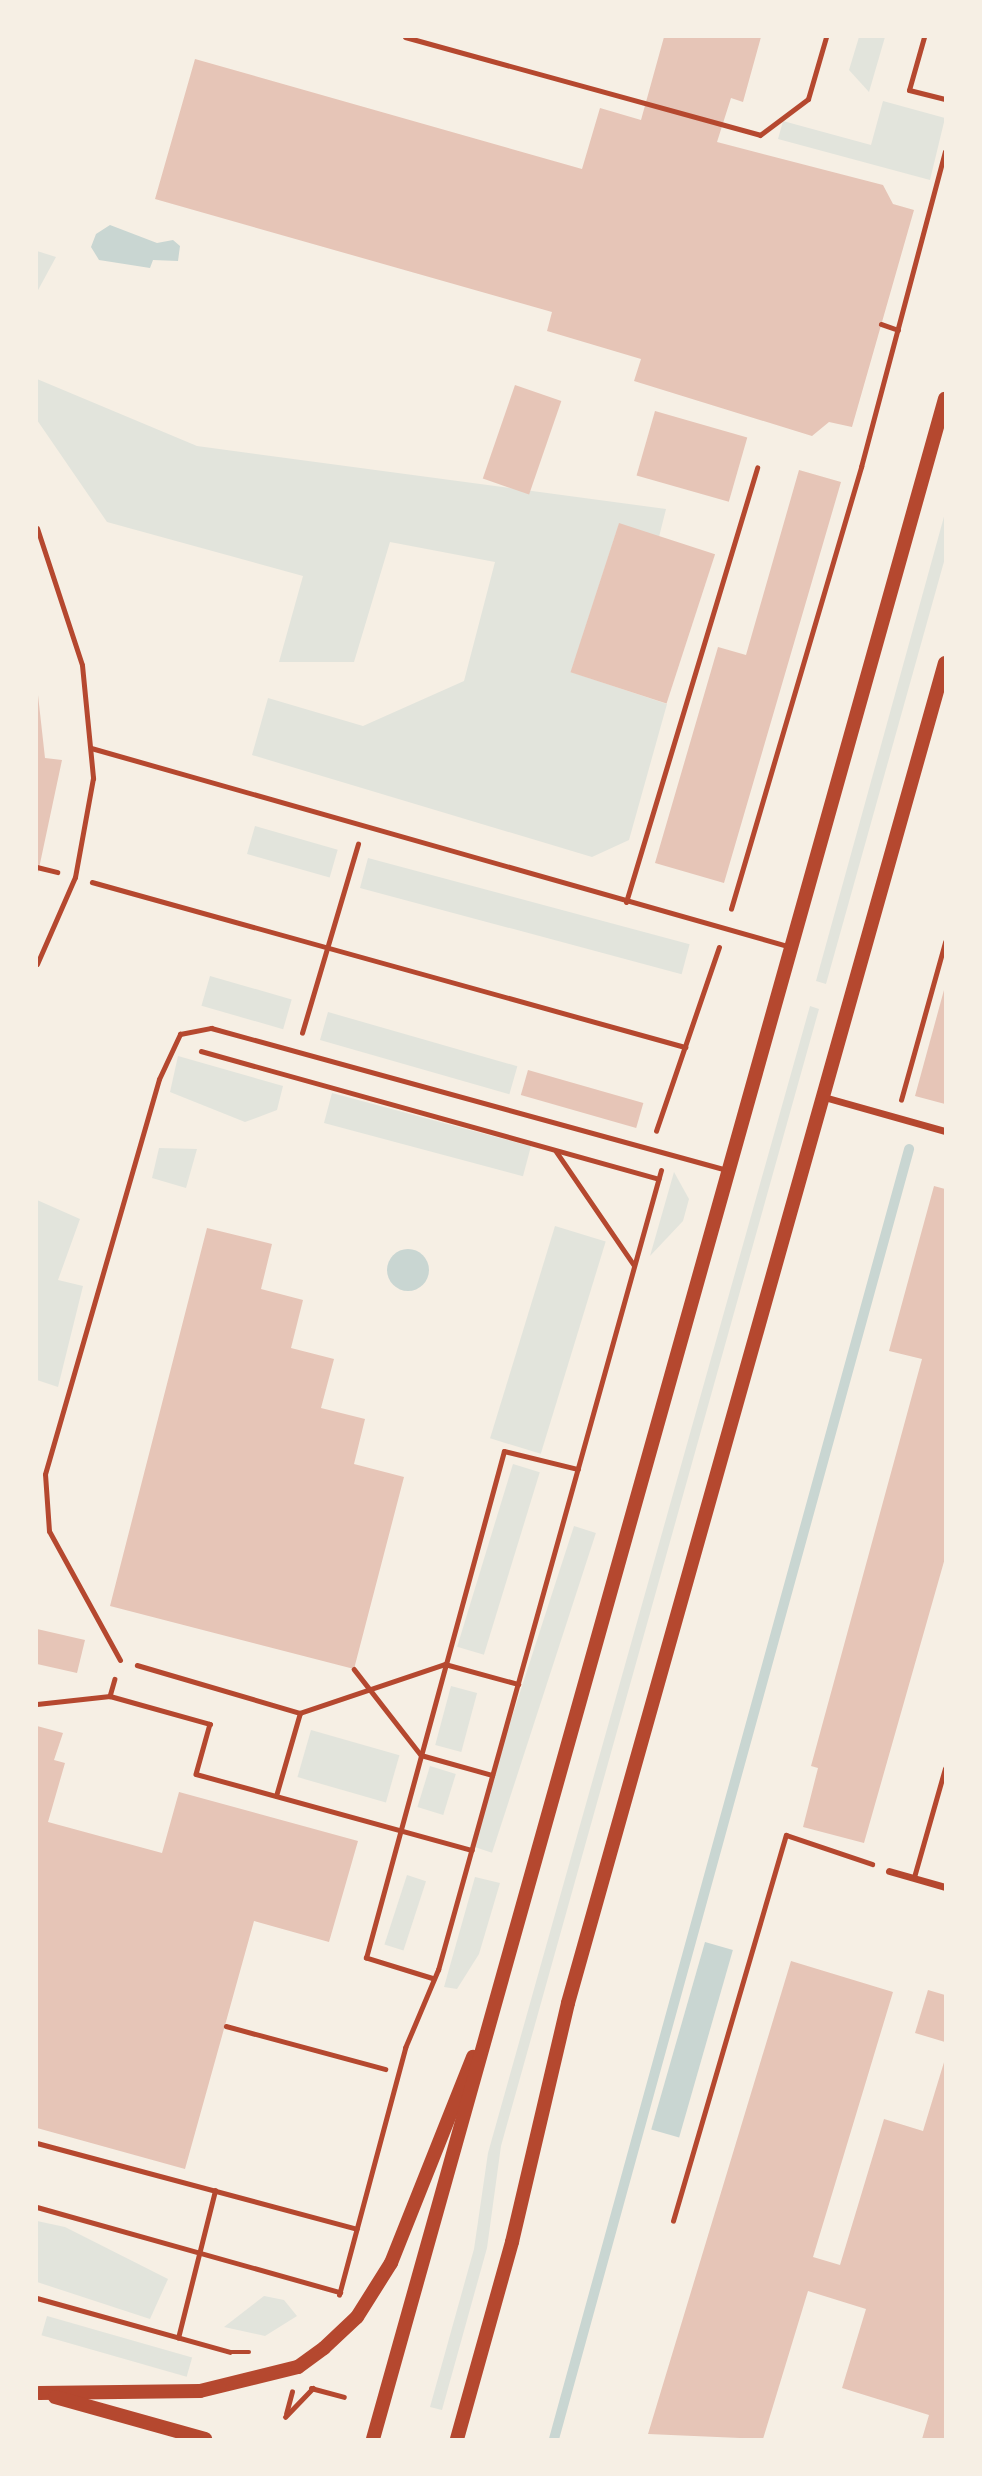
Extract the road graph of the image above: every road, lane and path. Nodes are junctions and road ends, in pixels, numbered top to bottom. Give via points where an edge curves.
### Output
1 (405, 37) edge
2 (826, 37) edge
3 (924, 37) edge
4 (945, 99) edge
5 (945, 152) edge
6 (881, 324) dead end
7 (898, 330) junction
8 (945, 399) edge
9 (757, 467) dead end
10 (37, 528) edge
11 (945, 663) edge
12 (90, 748) junction
13 (363, 826) junction
14 (75, 877) junction
15 (626, 902) junction
16 (724, 929) junction
17 (945, 942) edge
18 (328, 948) junction
19 (793, 948) junction
20 (37, 964) edge
21 (174, 1044) junction
22 (685, 1047) junction
23 (297, 1051) junction
24 (824, 1097) junction
25 (896, 1117) junction
26 (945, 1131) edge
27 (650, 1148) junction
28 (555, 1150) junction
29 (666, 1153) junction
30 (730, 1170) junction
31 (659, 1179) junction
32 (634, 1266) junction
33 (578, 1469) junction
34 (120, 1660) junction
35 (446, 1664) junction
36 (354, 1669) dead end
37 (518, 1684) junction
38 (370, 1689) junction
39 (110, 1696) junction
40 (37, 1704) edge
41 (300, 1713) junction
42 (421, 1755) junction
43 (945, 1768) edge
44 (492, 1775) junction
45 (276, 1796) junction
46 (401, 1830) junction
47 (471, 1850) junction
48 (889, 1871) joint
49 (914, 1877) junction
50 (945, 1887) edge
51 (434, 1979) junction
52 (502, 1984) junction
53 (226, 2026) dead end
54 (386, 2070) dead end
55 (37, 2143) edge
56 (215, 2191) junction
57 (37, 2207) edge
58 (673, 2221) dead end
59 (357, 2229) junction
60 (200, 2252) junction
61 (340, 2291) junction
62 (37, 2298) edge
63 (329, 2308) dead end
64 (178, 2338) junction
65 (257, 2351) dead end
66 (316, 2378) dead end
67 (294, 2383) dead end
68 (304, 2386) dead end
69 (313, 2388) junction
70 (38, 2393) edge
71 (344, 2397) dead end
72 (205, 2439) edge
73 (373, 2439) edge
74 (457, 2439) edge

1 - 2 lane via 760,135 808,99
3 - 4 lane via 909,90
5 - 7 path
6 - 7 path
7 - 16 path
8 - 19 main road
9 - 15 lane
10 - 12 lane via 82,665
11 - 24 main road
12 - 13 lane
12 - 14 lane via 89,812
13 - 15 lane
13 - 18 path
14 - 18 path
14 - 20 lane
15 - 16 lane
16 - 19 lane
16 - 22 path
17 - 25 path
18 - 22 path
18 - 23 path
19 - 30 main road
21 - 23 lane via 191,1028 211,1028
21 - 28 path
21 - 34 lane via 46,1474 49,1531
22 - 27 path
23 - 27 lane
24 - 25 street
24 - 74 main road via 568,2003
25 - 26 street
27 - 29 lane
28 - 31 path
28 - 32 path
29 - 30 lane
29 - 31 path
30 - 52 main road
31 - 32 path
32 - 33 path
33 - 35 path via 504,1451
33 - 37 path
34 - 39 path
34 - 41 path
35 - 37 path
35 - 38 path
35 - 42 path
36 - 38 path
37 - 44 path
38 - 41 path
38 - 42 path
39 - 40 path
39 - 45 path via 210,1724 196,1774
41 - 45 path
42 - 44 path
42 - 46 path
43 - 49 lane
44 - 47 path
45 - 46 path
46 - 47 path
46 - 51 path via 366,1958
47 - 51 path
48 - 49 street
48 - 58 path via 786,1835
49 - 50 street
51 - 59 path via 405,2048
52 - 70 main road via 391,2263 358,2317 324,2348 298,2367 200,2391
52 - 73 main road
53 - 54 path
55 - 56 path
56 - 59 path
56 - 60 path
57 - 60 path
59 - 61 path
60 - 61 path
60 - 64 path
61 - 63 path
62 - 64 path
64 - 65 path via 230,2353
66 - 69 path
67 - 69 path via 285,2417
68 - 69 path
69 - 71 path
70 - 72 main road

